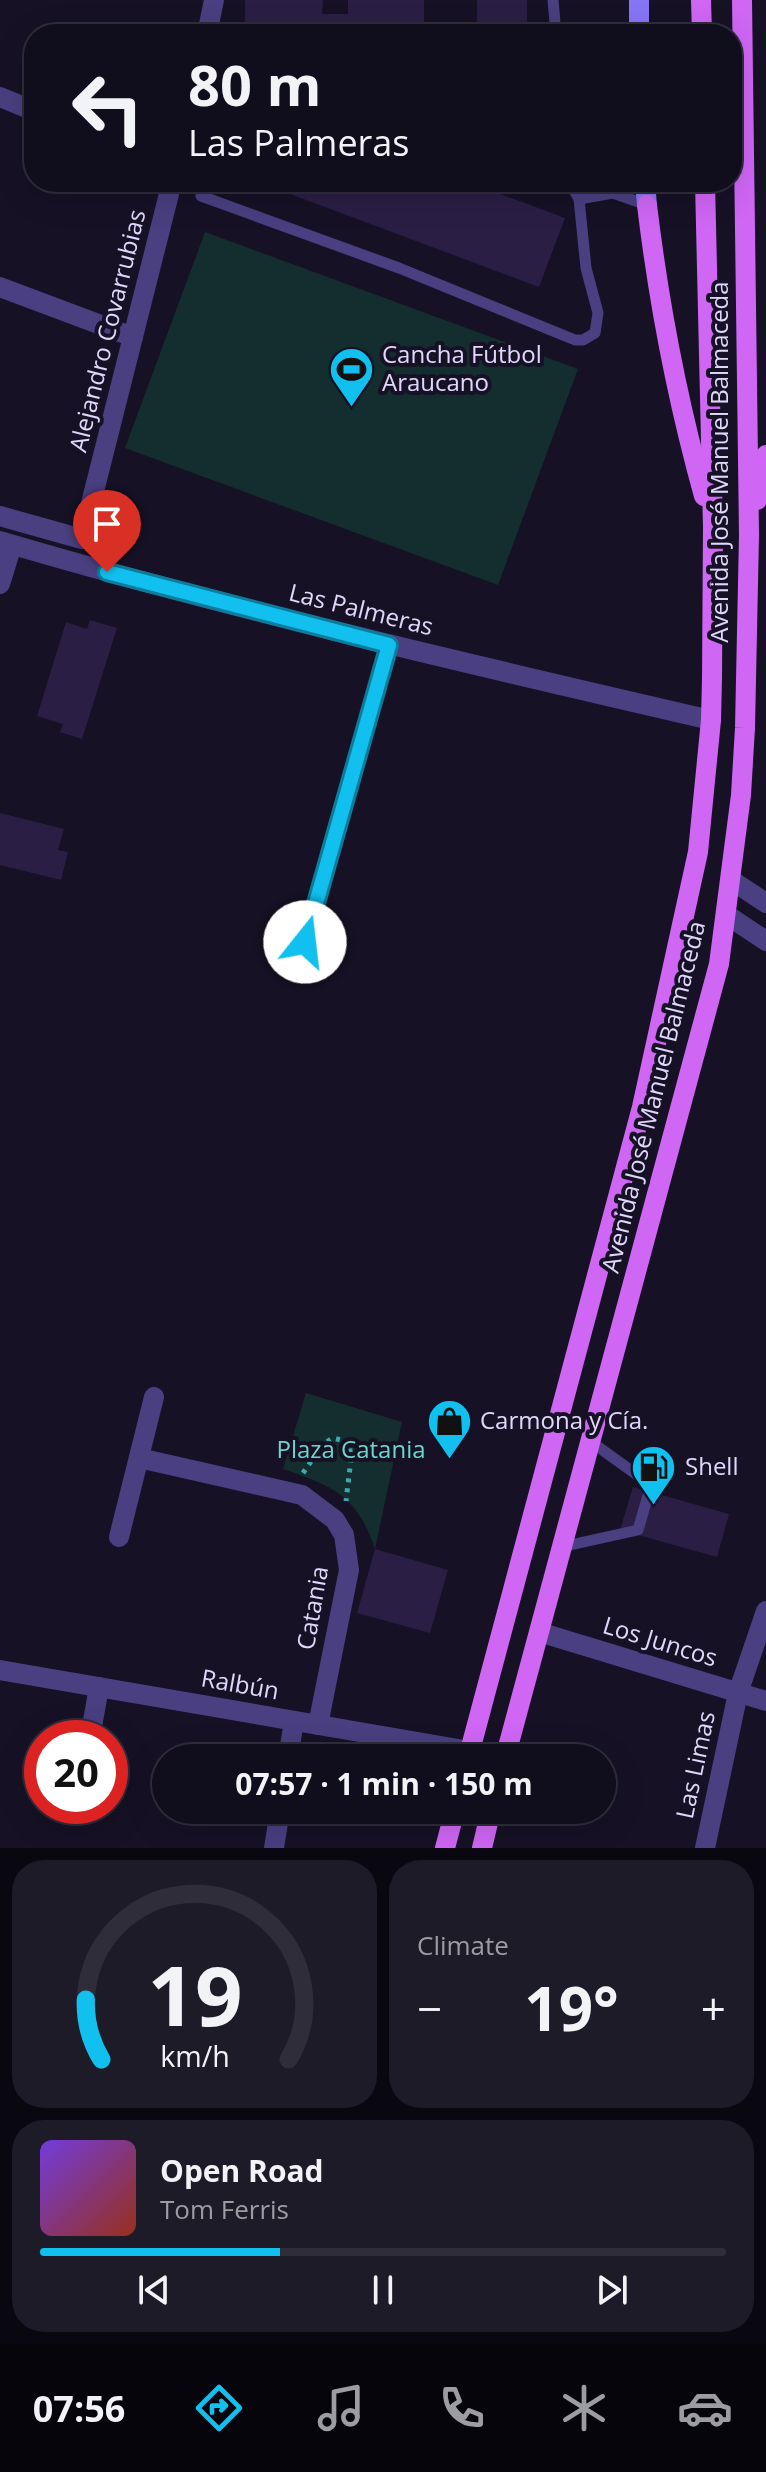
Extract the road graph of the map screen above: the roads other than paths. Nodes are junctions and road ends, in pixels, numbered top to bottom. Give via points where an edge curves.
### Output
1 (214, 0) edge
2 (553, 0) edge
3 (639, 0) edge
4 (701, 0) edge
5 (742, 0) edge
6 (209, 24) edge
7 (555, 24) edge
8 (639, 24) edge
9 (702, 24) edge
10 (0, 97) edge
11 (24, 107) edge
12 (169, 192) edge
13 (575, 192) edge
14 (603, 192) edge
15 (623, 192) edge
16 (646, 192) edge
17 (705, 192) edge
18 (201, 196) dead end
19 (579, 199) junction
20 (647, 205) junction
21 (0, 287) edge
22 (133, 337) junction
23 (766, 455) edge
24 (0, 516) edge
25 (713, 527) junction
26 (749, 535) junction
27 (6, 543) edge
28 (0, 584) edge
29 (389, 645) junction
30 (711, 720) junction
31 (731, 880) junction
32 (766, 903) edge
33 (727, 915) junction
34 (766, 941) edge
35 (305, 942) dead end
36 (154, 1397) dead end
37 (590, 1441) junction
38 (139, 1458) junction
39 (119, 1537) dead end
40 (561, 1547) junction
41 (766, 1611) edge
42 (539, 1632) junction
43 (0, 1670) edge
44 (99, 1687) junction
45 (738, 1693) junction
46 (766, 1701) edge
47 (93, 1720) edge
48 (294, 1721) junction
49 (318, 1725) junction
50 (290, 1744) edge
51 (417, 1744) edge
52 (472, 1744) edge
53 (509, 1744) edge
54 (278, 1824) edge
55 (451, 1824) edge
56 (488, 1824) edge
57 (274, 1848) edge
58 (445, 1848) edge
59 (482, 1848) edge
60 (705, 1848) edge

1 - 6 street
2 - 7 lane
3 - 8 street
4 - 9 main road
5 - 26 main road, Avenida José Manuel Balmaceda
10 - 11 street
12 - 22 street, Alejandro Covarrubias
13 - 19 lane
14 - 19 lane
15 - 20 lane
16 - 20 street
17 - 25 main road, Avenida José Manuel Balmaceda
18 - 19 lane via 575,340 590,337 598,325
20 - 25 main road via 657,294
21 - 22 street
22 - 24 street, Alejandro Covarrubias via 82,539
23 - 26 main road
25 - 30 main road, Avenida José Manuel Balmaceda
26 - 31 main road, Avenida José Manuel Balmaceda via 745,728
27 - 28 street
27 - 29 street, Las Palmeras
29 - 30 street, Las Palmeras
29 - 35 lane
30 - 52 main road, Avenida José Manuel Balmaceda via 698,852 645,1093
31 - 32 street
31 - 33 main road, Avenida José Manuel Balmaceda
33 - 34 street
33 - 37 main road, Avenida José Manuel Balmaceda via 719,964
36 - 38 street
37 - 40 main road, Avenida José Manuel Balmaceda
37 - 40 lane via 651,1485 638,1530
38 - 39 street
38 - 49 street, Catania via 291,1493 317,1504 335,1520 344,1535 349,1570
40 - 42 main road, Avenida José Manuel Balmaceda
41 - 45 street, Las Limas
42 - 45 street, Los Juncos
42 - 53 main road, Avenida José Manuel Balmaceda
43 - 44 street, Ralbún
44 - 47 street
44 - 48 street, Ralbún
45 - 46 street, Los Juncos
45 - 60 street, Las Limas
48 - 49 street, Ralbún
48 - 50 street
49 - 51 street, Ralbún
54 - 57 street
55 - 58 main road
56 - 59 main road

